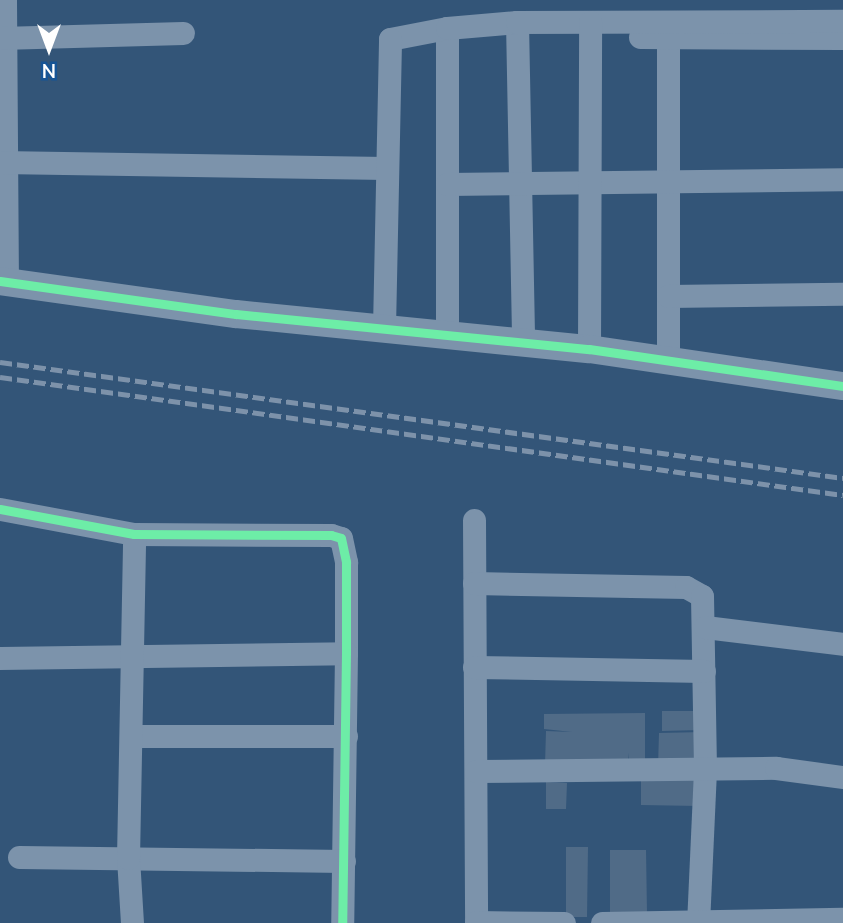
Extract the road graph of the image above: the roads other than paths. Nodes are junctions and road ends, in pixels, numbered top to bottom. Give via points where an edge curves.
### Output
1 (5, 0) edge
2 (622, 20) edge
3 (703, 20) edge
4 (843, 21) edge
5 (668, 29) junction
6 (517, 30) junction
7 (590, 30) junction
8 (183, 33) dead end
9 (447, 35) junction
10 (3, 38) edge
11 (843, 38) edge
12 (3, 162) edge
13 (386, 168) junction
14 (843, 179) edge
15 (668, 181) junction
16 (590, 182) junction
17 (520, 183) junction
18 (447, 184) junction
19 (4, 282) edge
20 (843, 294) edge
21 (668, 296) junction
22 (384, 328) junction
23 (447, 332) junction
24 (523, 341) junction
25 (589, 348) junction
26 (668, 360) junction
27 (843, 386) edge
28 (0, 509) edge
29 (474, 520) dead end
30 (134, 534) junction
31 (474, 583) junction
32 (705, 627) junction
33 (843, 644) edge
34 (346, 653) junction
35 (0, 658) edge
36 (133, 658) junction
37 (474, 667) junction
38 (704, 671) junction
39 (131, 736) junction
40 (346, 736) junction
41 (705, 770) junction
42 (476, 771) junction
43 (843, 777) edge
44 (19, 857) dead end
45 (128, 858) junction
46 (344, 861) junction
47 (843, 919) edge
48 (476, 922) edge
49 (132, 923) edge
50 (342, 923) edge
51 (564, 923) edge
52 (603, 923) edge
53 (698, 923) edge

1 - 10 street
2 - 5 street
2 - 7 street
3 - 4 street
3 - 5 street
3 - 11 street
5 - 15 street
6 - 7 street
6 - 9 street
6 - 17 street
7 - 16 street
8 - 10 street
9 - 13 street via 390,39
9 - 18 street
10 - 12 street
12 - 13 street
12 - 19 street
13 - 22 street
14 - 15 street
15 - 16 street
15 - 21 street
16 - 17 street
16 - 25 street
17 - 18 street
17 - 24 street
18 - 23 street
19 - 22 street via 236,314
20 - 21 street
21 - 26 street
22 - 23 street
23 - 24 street
24 - 25 street
25 - 26 street
26 - 27 street
28 - 30 street
29 - 31 street
30 - 34 street via 338,536 346,562
30 - 36 street
31 - 32 street via 686,587 702,596
31 - 37 street
32 - 33 street
32 - 38 street
34 - 36 street
34 - 40 street
35 - 36 street
36 - 39 street
37 - 38 street
37 - 42 street
38 - 41 street
39 - 40 street
39 - 45 street
40 - 46 street
41 - 42 street
41 - 43 street via 776,768
41 - 53 street
42 - 48 street
44 - 45 street
45 - 46 street
45 - 49 street
46 - 50 street
47 - 53 street
48 - 51 street
52 - 53 street

